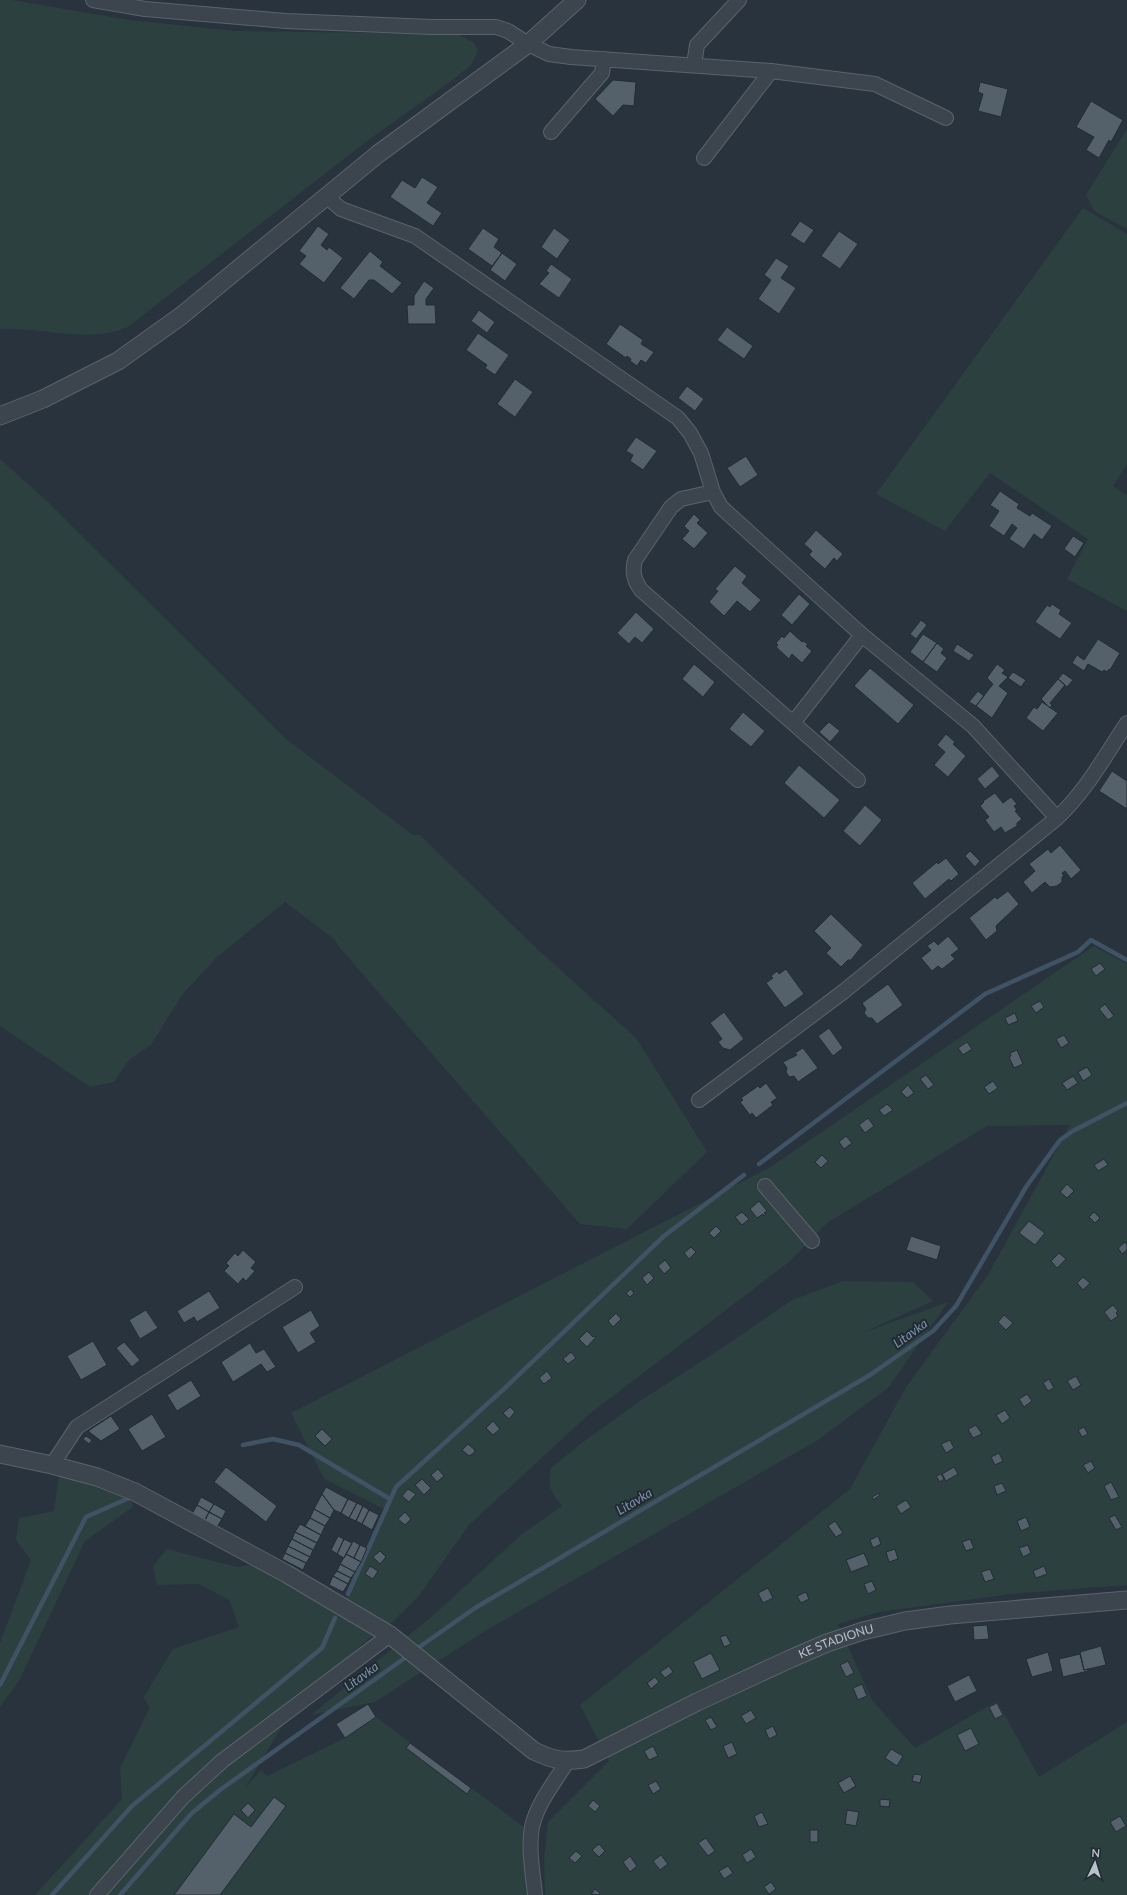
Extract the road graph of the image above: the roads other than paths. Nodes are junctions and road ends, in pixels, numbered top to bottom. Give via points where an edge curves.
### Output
1 (93, 0) edge
2 (577, 0) edge
3 (739, 0) edge
4 (528, 44) junction
5 (604, 59) junction
6 (694, 65) junction
7 (771, 71) junction
8 (946, 118) dead end
9 (551, 132) dead end
10 (704, 158) dead end
11 (326, 196) junction
12 (0, 416) edge
13 (713, 492) junction
14 (862, 635) junction
15 (792, 723) junction
16 (1127, 723) edge
17 (858, 780) dead end
18 (1057, 818) junction
19 (699, 1100) dead end
20 (765, 1186) dead end
21 (812, 1241) dead end
22 (295, 1287) dead end
23 (0, 1454) edge
24 (52, 1465) junction
25 (1127, 1600) edge
26 (396, 1640) junction
27 (567, 1762) junction
28 (97, 1895) edge
29 (535, 1895) edge

1 - 4 street via 145,9 286,22 496,27 508,31
2 - 4 street
3 - 6 street via 698,45
4 - 5 street via 549,54
4 - 11 street via 378,154
5 - 6 street
5 - 9 street via 602,73
6 - 7 street
7 - 8 street via 875,84
7 - 10 street
11 - 12 street via 181,316 118,361 44,399
11 - 13 street via 341,209 415,236 678,418 700,453
13 - 14 street via 721,507
13 - 15 street via 681,499 671,507 635,560 635,581 641,590
14 - 15 street
14 - 18 street via 973,726
15 - 17 street
16 - 18 street via 1082,791
18 - 19 street via 843,992
20 - 21 street
22 - 24 street via 77,1427
23 - 24 street
24 - 26 street via 97,1477 135,1492 287,1574
25 - 27 street, KE STADIONU via 950,1615 905,1621 863,1631 826,1643 790,1659 584,1759
26 - 27 street via 534,1751
26 - 28 street via 222,1762 183,1797
27 - 29 street via 539,1809 532,1827

